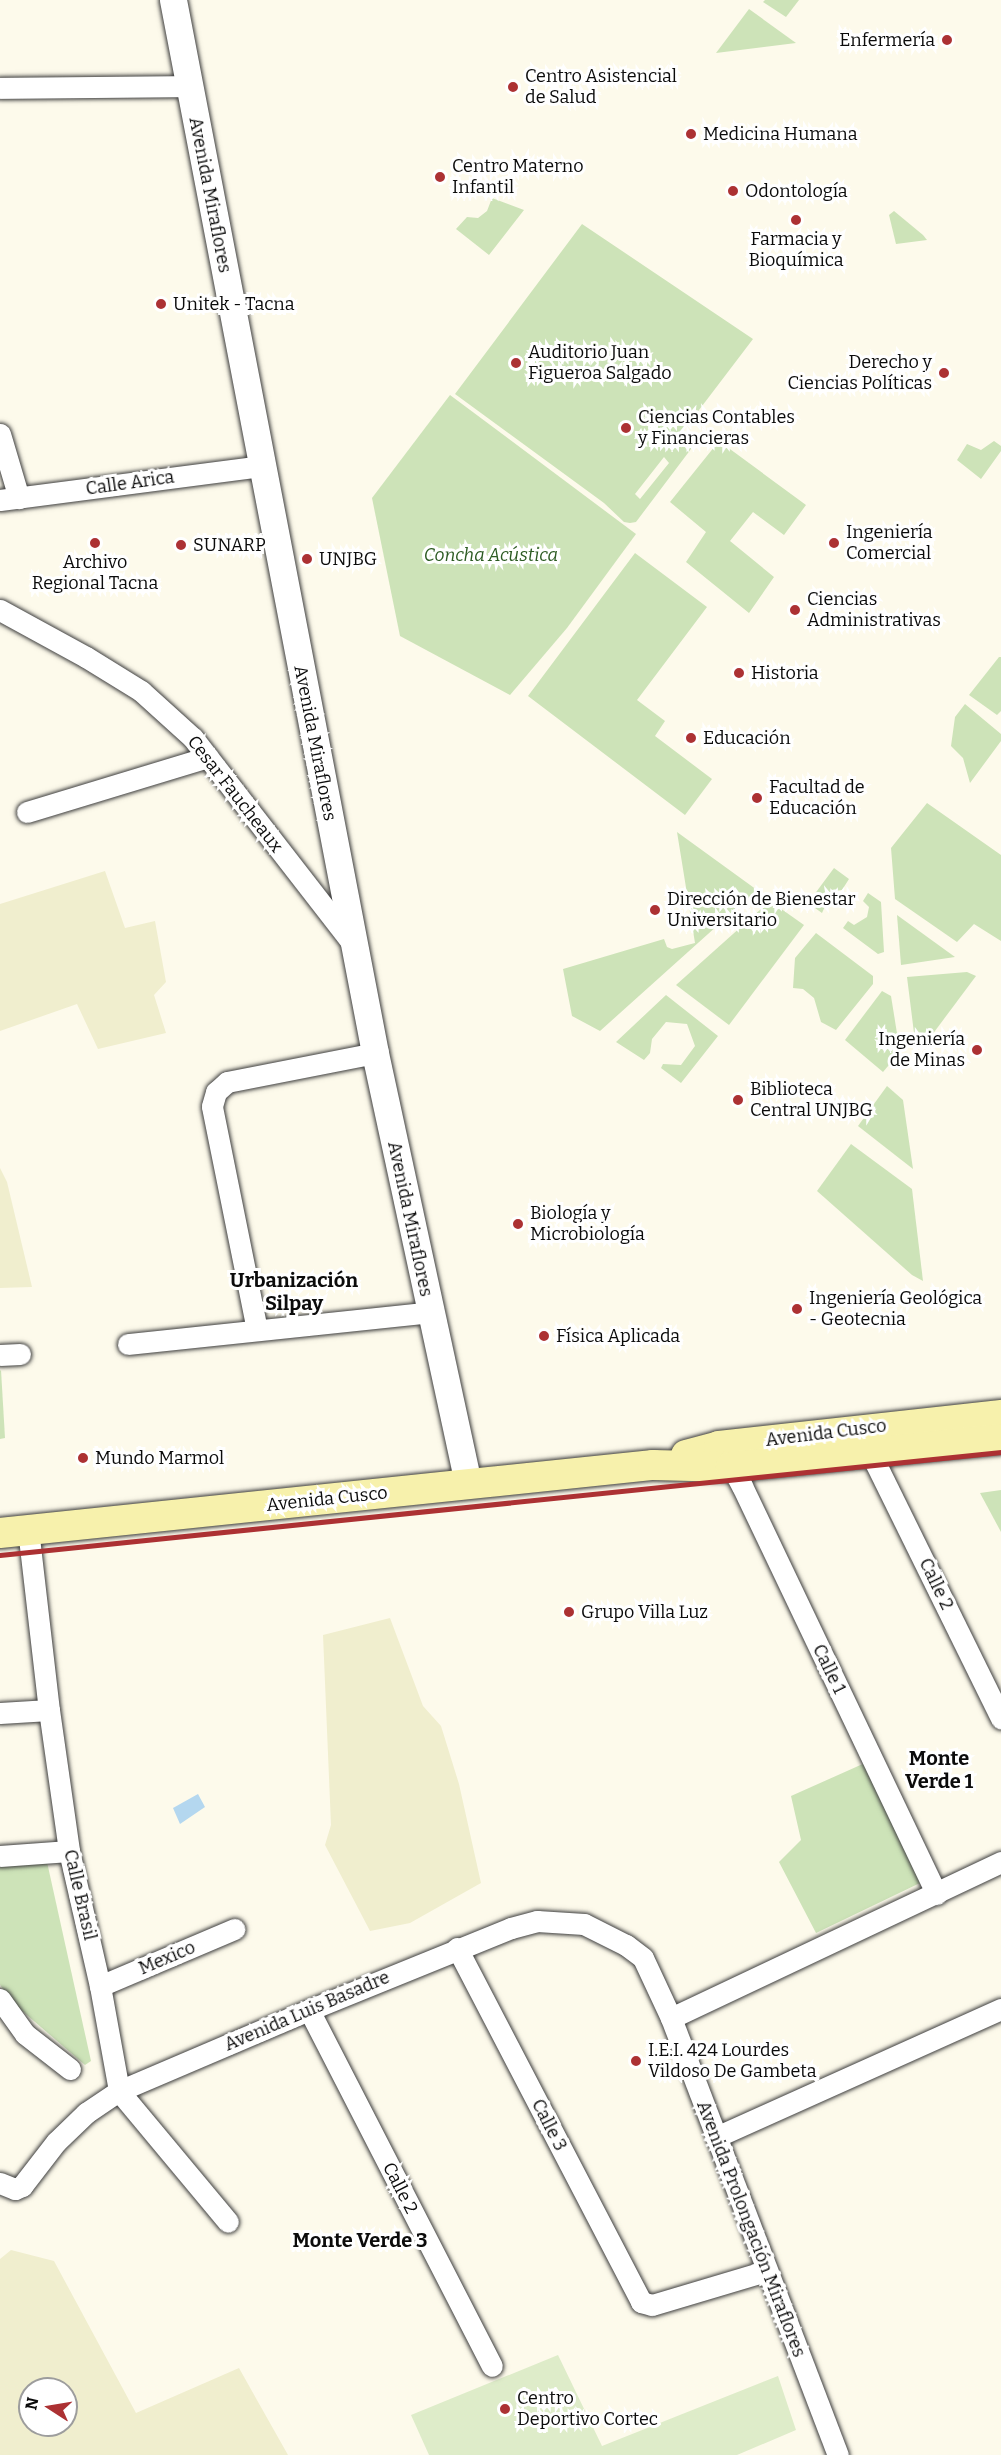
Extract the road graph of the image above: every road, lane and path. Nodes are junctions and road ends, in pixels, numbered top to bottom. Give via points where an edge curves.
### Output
1 (173, 0) edge
2 (189, 86) junction
3 (0, 88) edge
4 (0, 434) edge
5 (261, 466) junction
6 (10, 499) edge
7 (0, 610) edge
8 (208, 757) junction
9 (27, 812) dead end
10 (355, 948) junction
11 (375, 1053) junction
12 (429, 1312) junction
13 (257, 1330) junction
14 (128, 1344) dead end
15 (1001, 1414) edge
16 (1001, 1438) edge
17 (870, 1452) junction
18 (725, 1456) junction
19 (468, 1483) junction
20 (14, 1531) edge
21 (49, 1710) junction
22 (0, 1713) edge
23 (1001, 1718) edge
24 (69, 1851) junction
25 (0, 1856) edge
26 (1001, 1862) edge
27 (937, 1894) junction
28 (234, 1929) dead end
29 (626, 1945) joint
30 (458, 1948) junction
31 (100, 1986) junction
32 (0, 1999) edge
33 (309, 2010) junction
34 (999, 2015) edge
35 (671, 2018) junction
36 (70, 2069) dead end
37 (119, 2091) junction
38 (716, 2137) junction
39 (0, 2183) edge
40 (228, 2222) dead end
41 (766, 2271) junction
42 (492, 2366) dead end
43 (838, 2455) edge

1 - 2 street, Avenida Miraflores
2 - 3 street
2 - 5 street, Avenida Miraflores
4 - 6 street
5 - 6 street, Calle Arica
5 - 10 street, Avenida Miraflores
7 - 8 street, Cesar Faucheaux via 141,691 193,738
8 - 9 street
8 - 10 street, Cesar Faucheaux
10 - 11 street, Avenida Miraflores
11 - 12 street, Avenida Miraflores
11 - 13 street via 227,1082 216,1092 212,1106
12 - 13 street
12 - 19 street, Avenida Miraflores
13 - 14 street
15 - 18 main road, Avenida Cusco
16 - 17 main road, Avenida Cusco
17 - 18 main road, Avenida Cusco
17 - 23 street, Calle 2
18 - 19 main road, Avenida Cusco
18 - 27 street, Calle 1
19 - 20 main road, Avenida Cusco
20 - 21 street, Calle Brasil
21 - 22 street
21 - 24 street, Calle Brasil
24 - 25 street
24 - 31 street, Calle Brasil
26 - 27 street
27 - 35 street
28 - 31 street, Mexico
29 - 30 street, Avenida Luis Basadre via 584,1923 537,1921
29 - 35 street, Avenida Prolongación Miraflores via 643,1958
30 - 33 street, Avenida Luis Basadre
30 - 41 street, Calle 3 via 641,2302 652,2305
31 - 37 street, Calle Brasil
32 - 36 street via 25,2034
33 - 37 street, Avenida Luis Basadre
33 - 42 street, Calle 2
34 - 38 street
35 - 38 street, Avenida Prolongación Miraflores
37 - 39 street, Avenida Luis Basadre via 86,2113 56,2142 22,2186 15,2189
37 - 40 street, Calle Brasil
38 - 41 street, Avenida Prolongación Miraflores
41 - 43 street, Avenida Prolongación Miraflores

